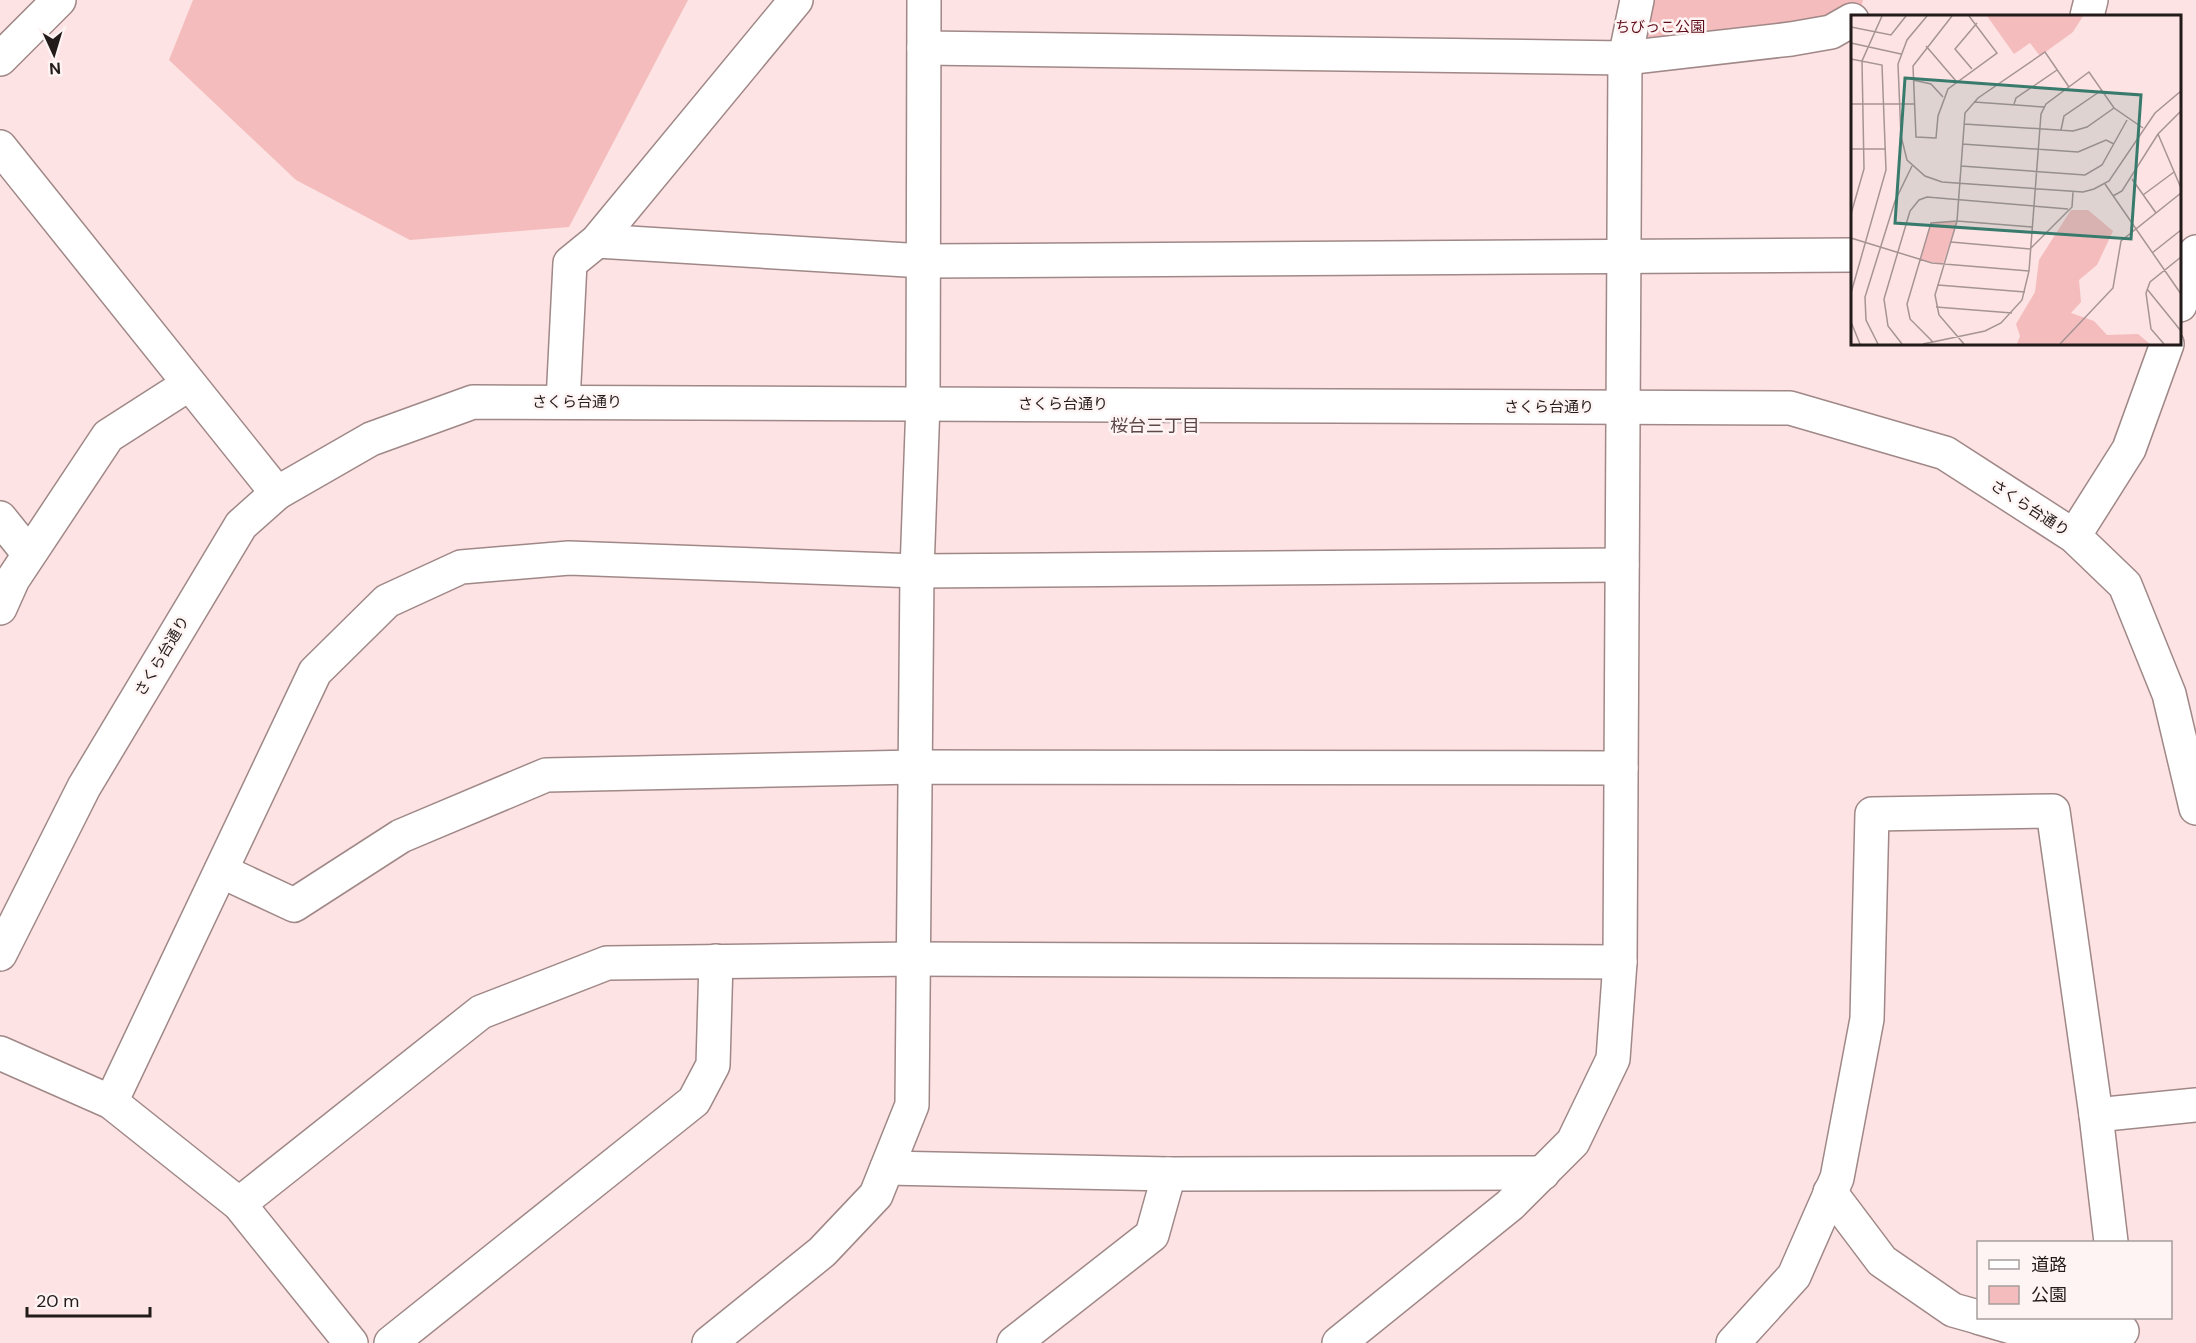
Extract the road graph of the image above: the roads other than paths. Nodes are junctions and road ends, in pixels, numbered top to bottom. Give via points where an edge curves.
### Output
1 (59, 0) edge
2 (796, 0) edge
3 (924, 0) edge
4 (1637, 0) edge
5 (1863, 0) edge
6 (2091, 0) edge
7 (1859, 15) edge
8 (2087, 15) edge
9 (1851, 21) edge
10 (924, 48) junction
11 (1625, 58) junction
12 (0, 59) edge
13 (0, 147) edge
14 (597, 241) junction
15 (2196, 252) edge
16 (1625, 255) junction
17 (1851, 255) edge
18 (923, 261) junction
19 (2181, 302) edge
20 (2167, 345) edge
21 (189, 384) junction
22 (563, 402) junction
23 (923, 402) junction
24 (1623, 407) junction
25 (278, 493) junction
26 (0, 518) edge
27 (2074, 536) junction
28 (29, 554) junction
29 (1622, 565) junction
30 (917, 571) junction
31 (0, 608) edge
32 (915, 767) junction
33 (1621, 768) junction
34 (2196, 808) edge
35 (221, 871) junction
36 (0, 954) edge
37 (914, 958) junction
38 (716, 962) junction
39 (1620, 962) junction
40 (0, 1053) edge
41 (111, 1102) junction
42 (2196, 1105) edge
43 (2096, 1115) junction
44 (887, 1168) junction
45 (1543, 1173) junction
46 (1169, 1174) junction
47 (1830, 1192) junction
48 (240, 1204) junction
49 (2111, 1241) edge
50 (1977, 1316) edge
51 (1986, 1319) edge
52 (2122, 1330) edge
53 (351, 1343) edge
54 (391, 1343) edge
55 (709, 1343) edge
56 (1014, 1343) edge
57 (1339, 1343) edge
58 (1733, 1343) edge

1 - 12 street
2 - 14 street
3 - 10 street
4 - 11 street
5 - 7 street
6 - 8 street
9 - 11 street via 1831,32 1801,37
10 - 11 street
10 - 18 street
11 - 16 street
13 - 21 street
14 - 18 street
14 - 22 street via 570,263
15 - 19 street
16 - 17 street
16 - 18 street
16 - 24 street
18 - 23 street
20 - 27 street via 2128,448
21 - 25 street
21 - 28 street via 108,436
22 - 23 street, さくら台通り
22 - 25 street, さくら台通り via 473,402 371,439
23 - 24 street, さくら台通り
23 - 30 street
24 - 27 street, さくら台通り via 1801,411 1945,453
24 - 29 street
25 - 36 street, さくら台通り via 241,525 84,787
26 - 28 street
27 - 34 street, さくら台通り via 2125,585 2169,694
28 - 31 street
29 - 30 street
29 - 33 street
30 - 32 street
30 - 35 street via 569,558 461,567 387,601 315,672
32 - 33 street
32 - 35 street via 546,775 401,836 294,905
32 - 37 street
33 - 39 street
35 - 41 street
37 - 38 street
37 - 39 street
37 - 44 street via 912,1105
38 - 48 street via 607,963 481,1012
38 - 54 street via 713,1065 694,1101
39 - 45 street via 1613,1059 1573,1142
40 - 41 street
41 - 48 street
42 - 43 street
43 - 47 street via 2053,811 1872,814 1867,1019 1837,1178
43 - 49 street
44 - 46 street
44 - 55 street via 876,1195 822,1252
45 - 46 street
45 - 57 street via 1510,1205
46 - 56 street via 1152,1235
47 - 50 street via 1882,1261 1953,1310
47 - 58 street via 1794,1276
48 - 53 street
51 - 52 street via 2036,1334

